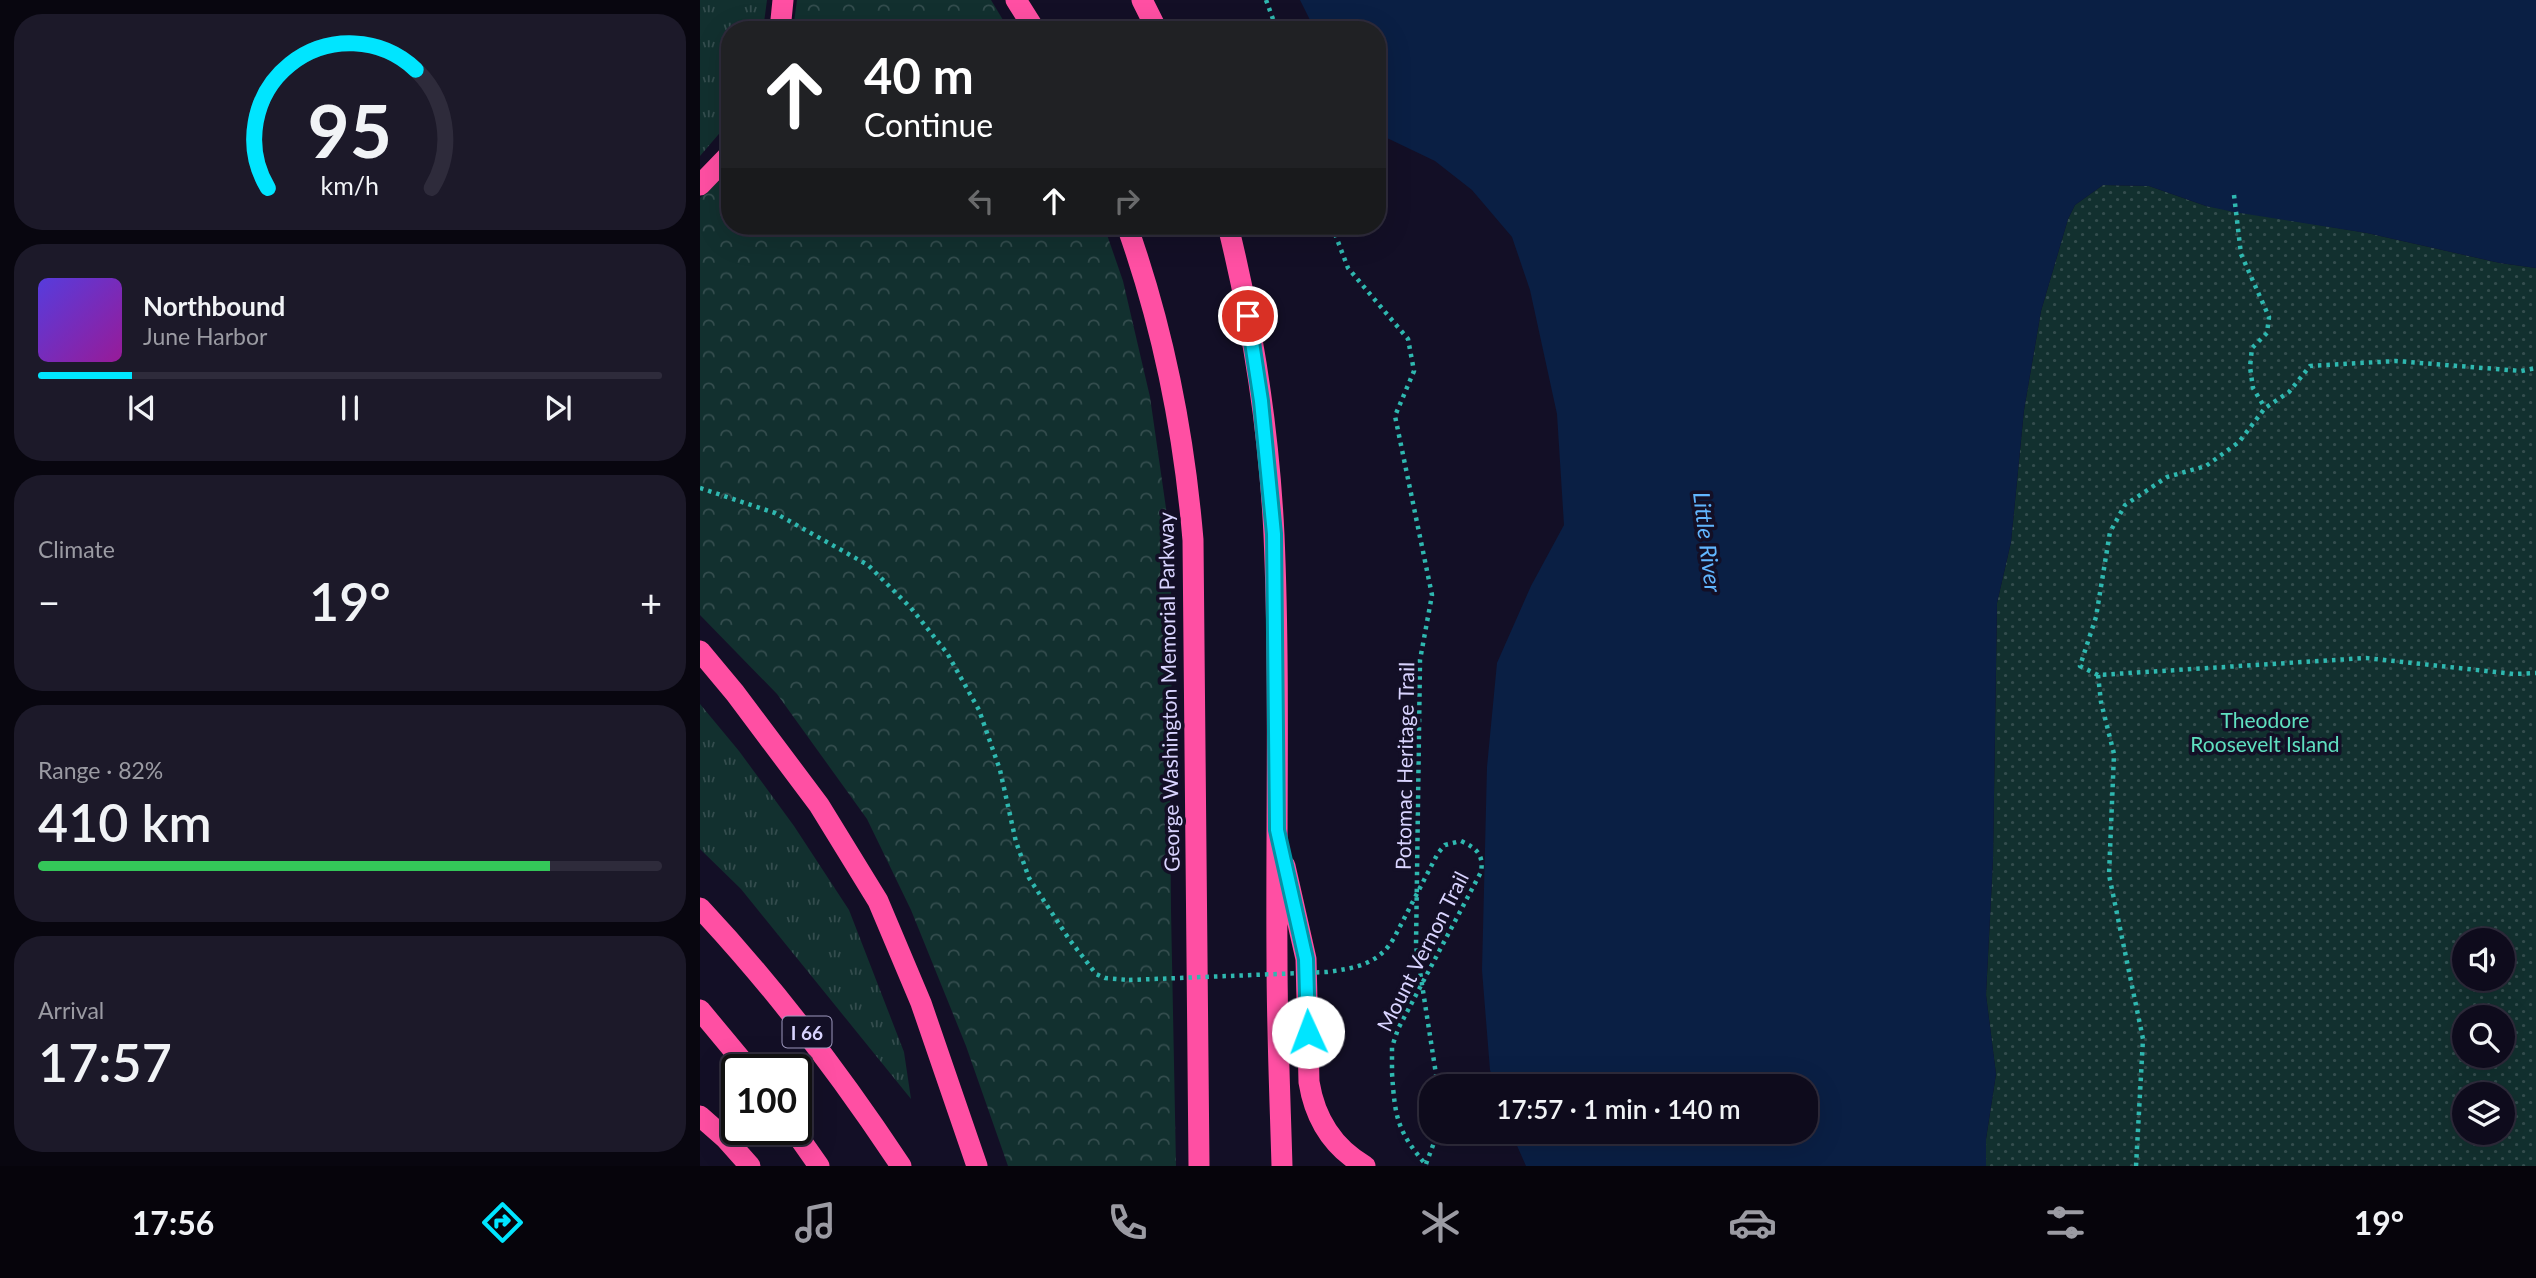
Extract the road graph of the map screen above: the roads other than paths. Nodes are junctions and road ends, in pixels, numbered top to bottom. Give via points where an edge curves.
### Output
1 (783, 0) edge
2 (1016, 0) edge
3 (1142, 0) edge
4 (781, 21) edge
5 (1029, 21) edge
6 (1152, 21) edge
7 (721, 163) edge
8 (700, 185) edge
9 (1130, 235) edge
10 (1230, 235) edge
11 (700, 651) edge
12 (1277, 830) junction
13 (700, 908) edge
14 (700, 1010) edge
15 (737, 1054) edge
16 (700, 1116) edge
17 (804, 1145) edge
18 (750, 1166) edge
19 (819, 1166) edge
20 (901, 1166) edge
21 (977, 1166) edge
22 (1199, 1166) edge
23 (1282, 1166) edge
24 (1365, 1166) edge

1 - 4 highway
2 - 5 highway
3 - 6 highway
7 - 8 highway
9 - 22 highway, George Washington Memorial Parkway via 1166,358 1188,479 1193,541
10 - 12 highway via 1261,401 1274,534
11 - 21 highway via 819,805 878,901 921,1003
12 - 23 highway
12 - 24 highway via 1306,959 1312,1099 1331,1138
13 - 20 highway, I 66 via 774,990 845,1081
14 - 15 highway
16 - 18 highway
17 - 19 highway

